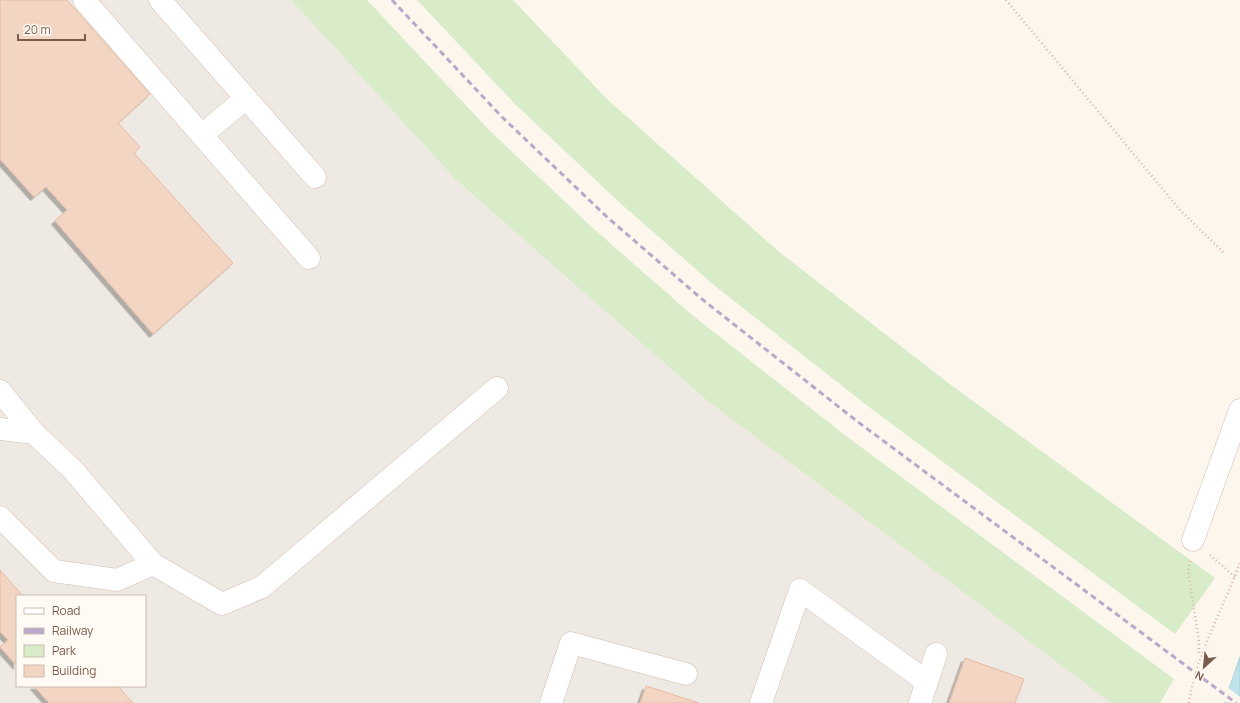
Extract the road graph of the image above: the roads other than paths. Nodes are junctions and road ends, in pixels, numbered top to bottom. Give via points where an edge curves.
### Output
1 (84, 0) edge
2 (160, 0) edge
3 (246, 98) junction
4 (202, 135) junction
5 (315, 177) dead end
6 (309, 258) dead end
7 (497, 388) dead end
8 (0, 391) edge
9 (1240, 410) edge
10 (0, 429) edge
11 (34, 433) junction
12 (0, 516) edge
13 (1193, 540) road end
14 (153, 564) junction
15 (936, 654) dead end
16 (686, 674) dead end
17 (927, 682) junction
18 (551, 703) edge
19 (761, 703) edge
20 (920, 703) edge

1 - 4 street
2 - 3 street
3 - 4 street
3 - 5 street
4 - 6 street
7 - 14 street via 262,587 222,604
8 - 11 street
9 - 13 street
10 - 11 street
11 - 14 street via 73,470
12 - 14 street via 54,571 117,580
15 - 17 street
16 - 18 street via 571,644
17 - 19 street via 800,590
17 - 20 street

